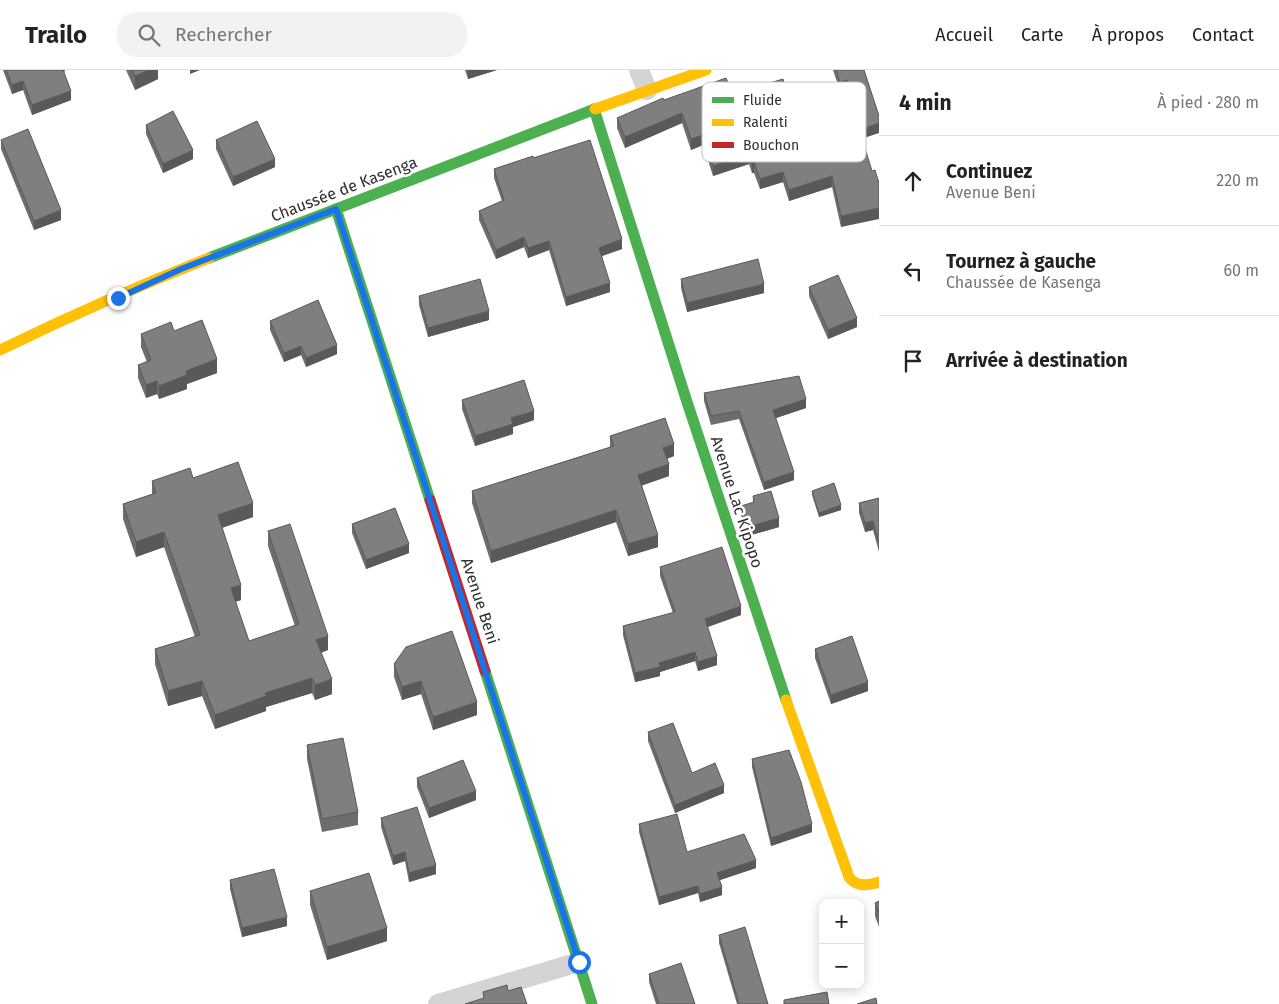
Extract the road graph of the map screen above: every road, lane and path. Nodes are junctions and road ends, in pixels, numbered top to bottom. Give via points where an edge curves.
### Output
1 (638, 70) edge
2 (706, 70) edge
3 (647, 90) junction
4 (594, 109) junction
5 (336, 209) junction
6 (0, 350) edge
7 (876, 883) edge
8 (579, 962) junction
9 (438, 1004) edge
10 (592, 1004) edge

1 - 3 street
2 - 3 street, Chaussée de Kasenga
3 - 4 street, Chaussée de Kasenga
4 - 5 street, Chaussée de Kasenga
4 - 7 street, Avenue Lac Kipopo via 794,725 850,880 856,884
5 - 6 street, Chaussée de Kasenga via 181,269
5 - 8 street, Avenue Beni
8 - 9 street
8 - 10 street, Avenue Beni

